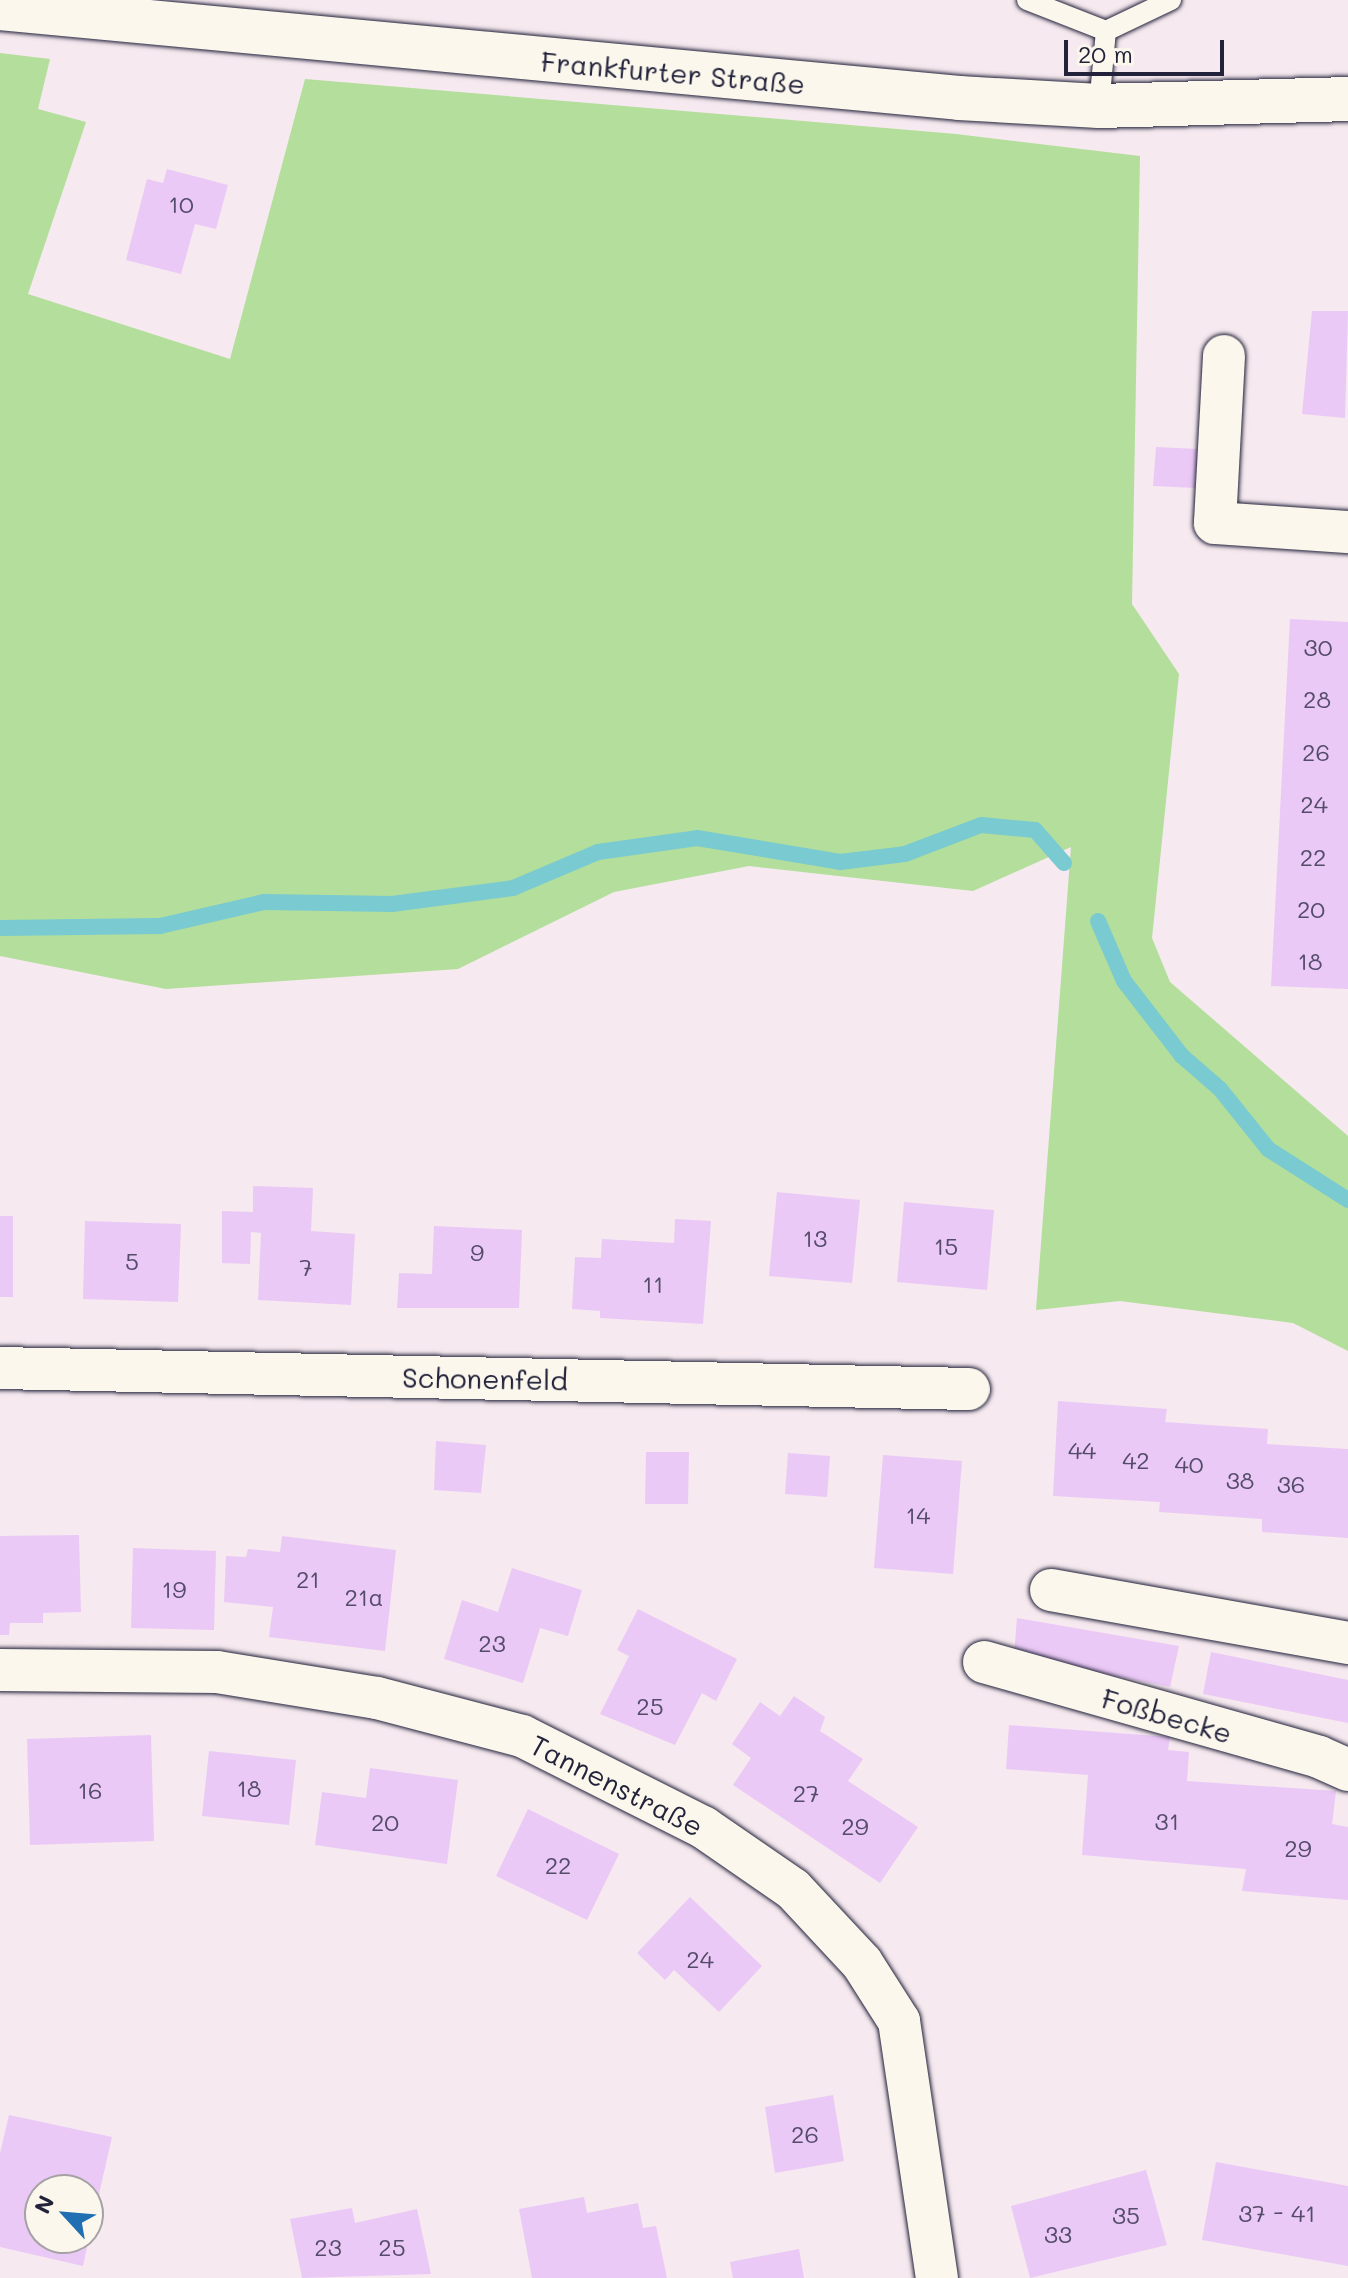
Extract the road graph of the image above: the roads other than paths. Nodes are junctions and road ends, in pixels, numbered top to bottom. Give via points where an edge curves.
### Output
1 (1027, 0) edge
2 (1171, 0) edge
3 (1052, 7) edge
4 (0, 8) edge
5 (116, 10) edge
6 (1106, 31) junction
7 (1348, 99) edge
8 (1099, 106) junction
9 (1224, 356) dead end
10 (1348, 532) edge
11 (0, 1368) edge
12 (969, 1389) dead end
13 (1051, 1590) dead end
14 (1348, 1643) edge
15 (984, 1662) dead end
16 (0, 1670) edge
17 (1348, 1770) edge
18 (937, 2278) edge

1 - 3 lane
2 - 6 lane
3 - 6 lane
4 - 5 main road, Frankfurter Straße
5 - 8 main road, Frankfurter Straße
6 - 8 lane
7 - 8 main road, Frankfurter Straße
9 - 10 street via 1215,523
11 - 12 street, Schonenfeld
13 - 14 street
15 - 17 street, Foßbecke
16 - 18 street, Tannenstraße via 217,1672 377,1698 522,1736 703,1827 793,1889 862,1963 899,2021

